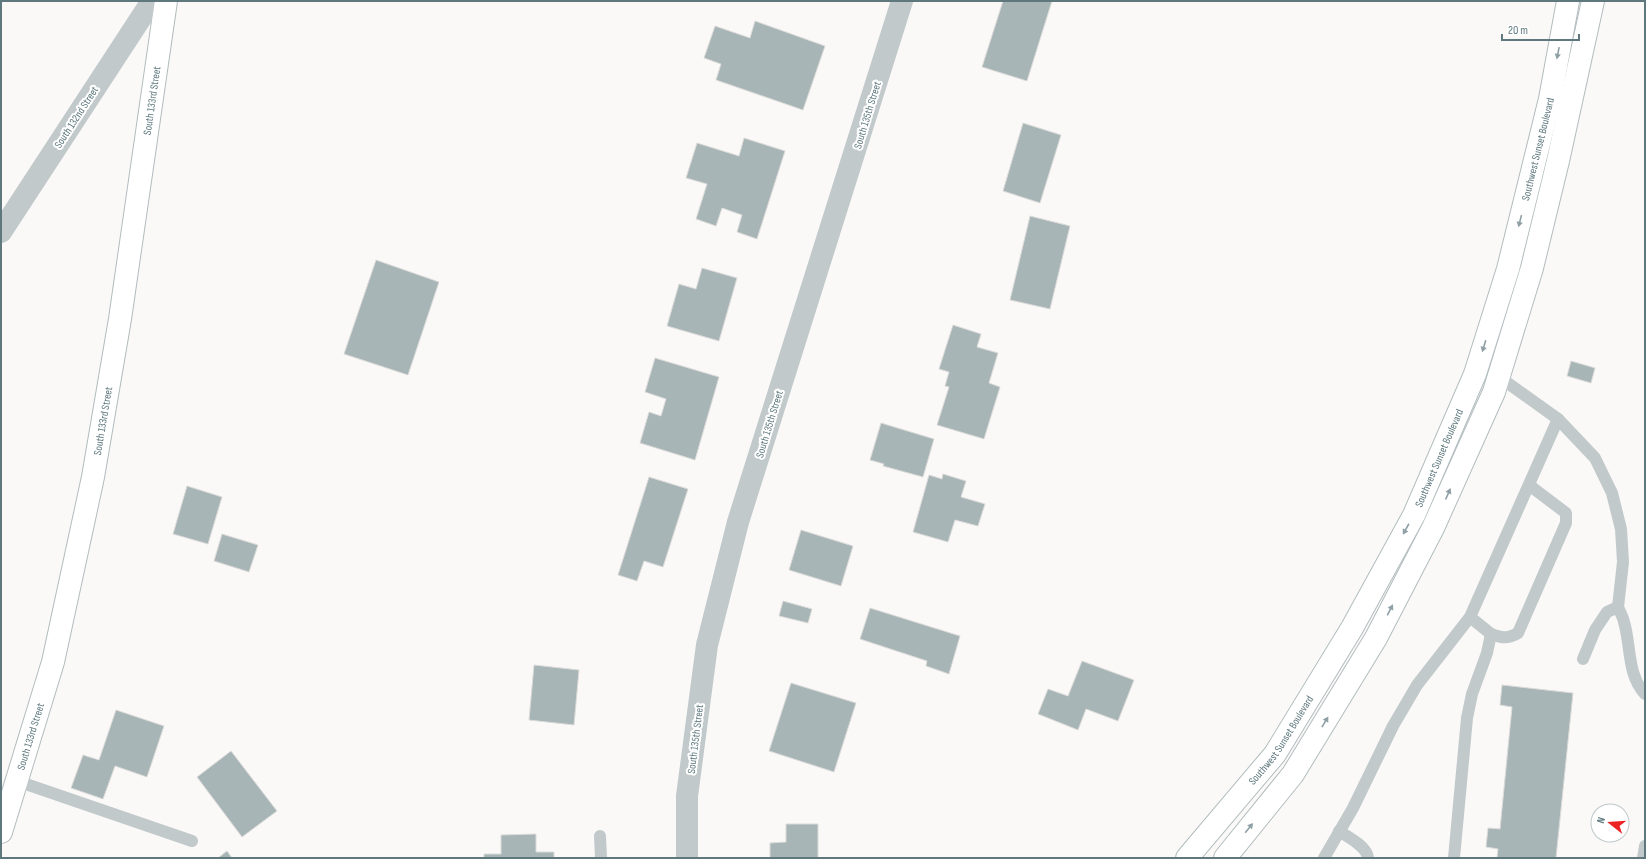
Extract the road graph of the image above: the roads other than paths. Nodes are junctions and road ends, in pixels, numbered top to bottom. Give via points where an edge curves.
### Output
1 (152, 1) edge
2 (166, 1) edge
3 (902, 1) edge
4 (1568, 1) edge
5 (1593, 1) edge
6 (1, 232) edge
7 (1498, 376) junction
8 (1558, 419) junction
9 (1529, 485) junction
10 (1618, 607) junction
11 (1470, 617) junction
12 (1491, 634) junction
13 (1583, 659) dead end
14 (1645, 694) edge
15 (17, 781) junction
16 (1339, 831) junction
17 (1, 832) edge
18 (600, 836) dead end
19 (192, 841) dead end
20 (1645, 846) edge
21 (601, 858) edge
22 (687, 858) edge
23 (1187, 858) edge
24 (1224, 858) edge
25 (1324, 858) edge
26 (1368, 858) edge
27 (1454, 858) edge
28 (1643, 858) edge

1 - 6 street, South 132nd Street
2 - 15 main road, South 133rd Street via 120,319 93,477 53,662
3 - 22 street, South 135th Street via 738,522 707,645 687,796
4 -> 23 main road, Southwest Sunset Boulevard via 1550,98 1508,269 1475,374 1414,515 1352,628 1275,754
5 - 7 main road, Southwest Sunset Boulevard via 1537,245
7 - 8 lane
24 -> 7 main road, Southwest Sunset Boulevard via 1294,774 1376,638 1433,528 1494,392
8 - 9 lane
8 - 10 lane via 1595,458 1612,493 1622,536 1623,562
9 - 11 lane
9 - 12 lane via 1566,513 1566,522 1518,633 1503,638
10 - 13 lane via 1607,612 1595,630
10 - 14 lane via 1624,622 1638,687
11 - 12 lane
11 - 16 lane via 1416,685
12 - 27 lane via 1467,718
15 - 17 main road, South 133rd Street
15 - 19 lane
16 - 25 lane
16 - 26 lane via 1358,844 1368,854
18 - 21 lane
20 - 28 lane

